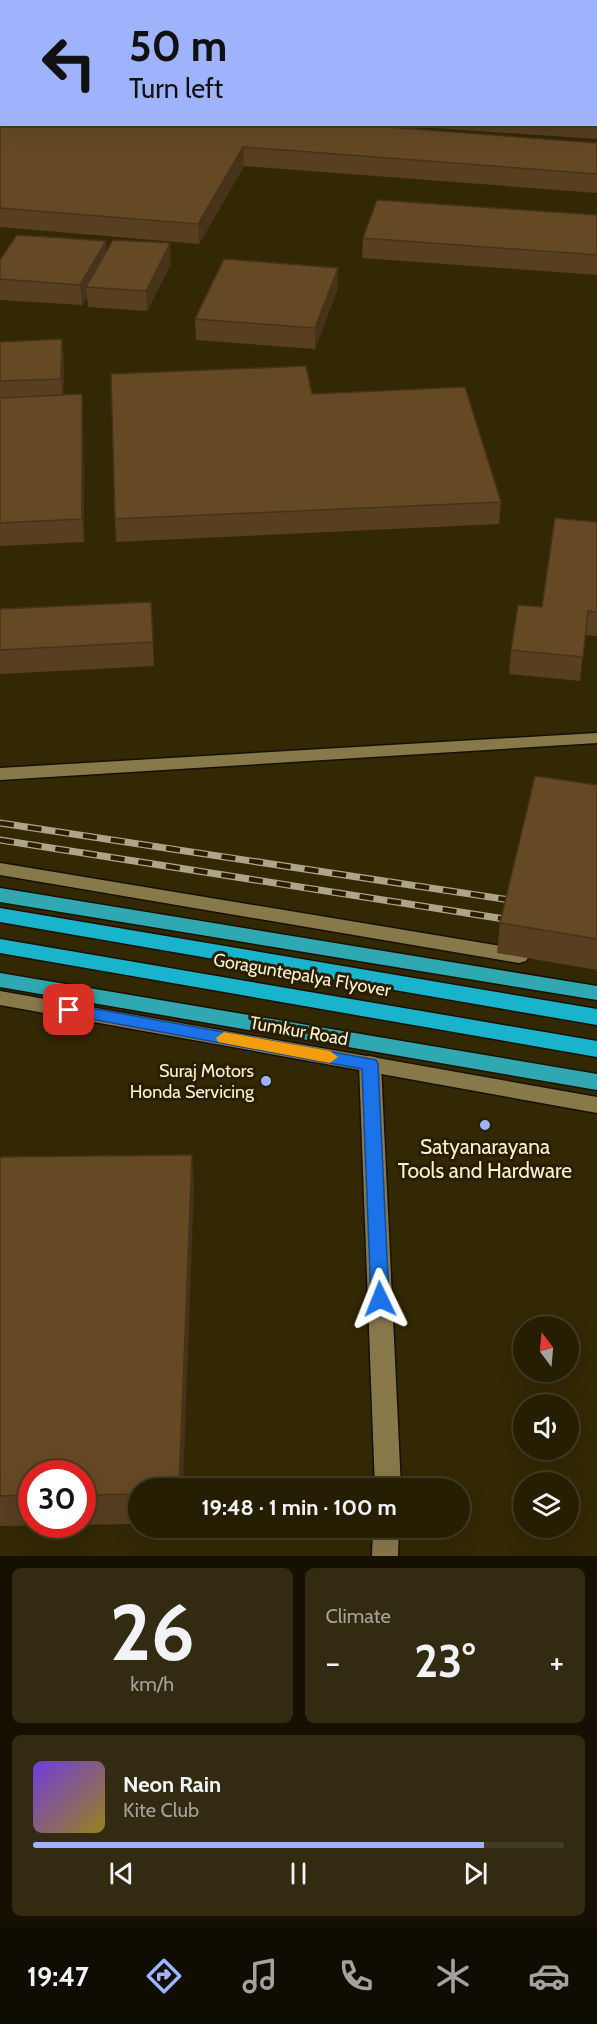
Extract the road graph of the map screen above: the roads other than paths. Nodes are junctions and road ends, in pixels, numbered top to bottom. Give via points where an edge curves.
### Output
1 (597, 738) edge
2 (0, 774) edge
3 (0, 869) edge
4 (0, 895) edge
5 (0, 915) edge
6 (0, 946) edge
7 (539, 960) dead end
8 (0, 980) edge
9 (597, 993) edge
10 (0, 998) edge
11 (597, 1017) edge
12 (597, 1049) edge
13 (370, 1064) junction
14 (597, 1082) edge
15 (597, 1106) edge
16 (388, 1478) edge
17 (386, 1538) edge
18 (385, 1556) edge

1 - 2 street
3 - 7 street
4 - 9 highway
5 - 11 highway, Goraguntepalya Flyover
6 - 12 highway, Goraguntepalya Flyover
8 - 14 highway, Tumkur Road
10 - 13 street
13 - 15 street
13 - 16 street
17 - 18 street

